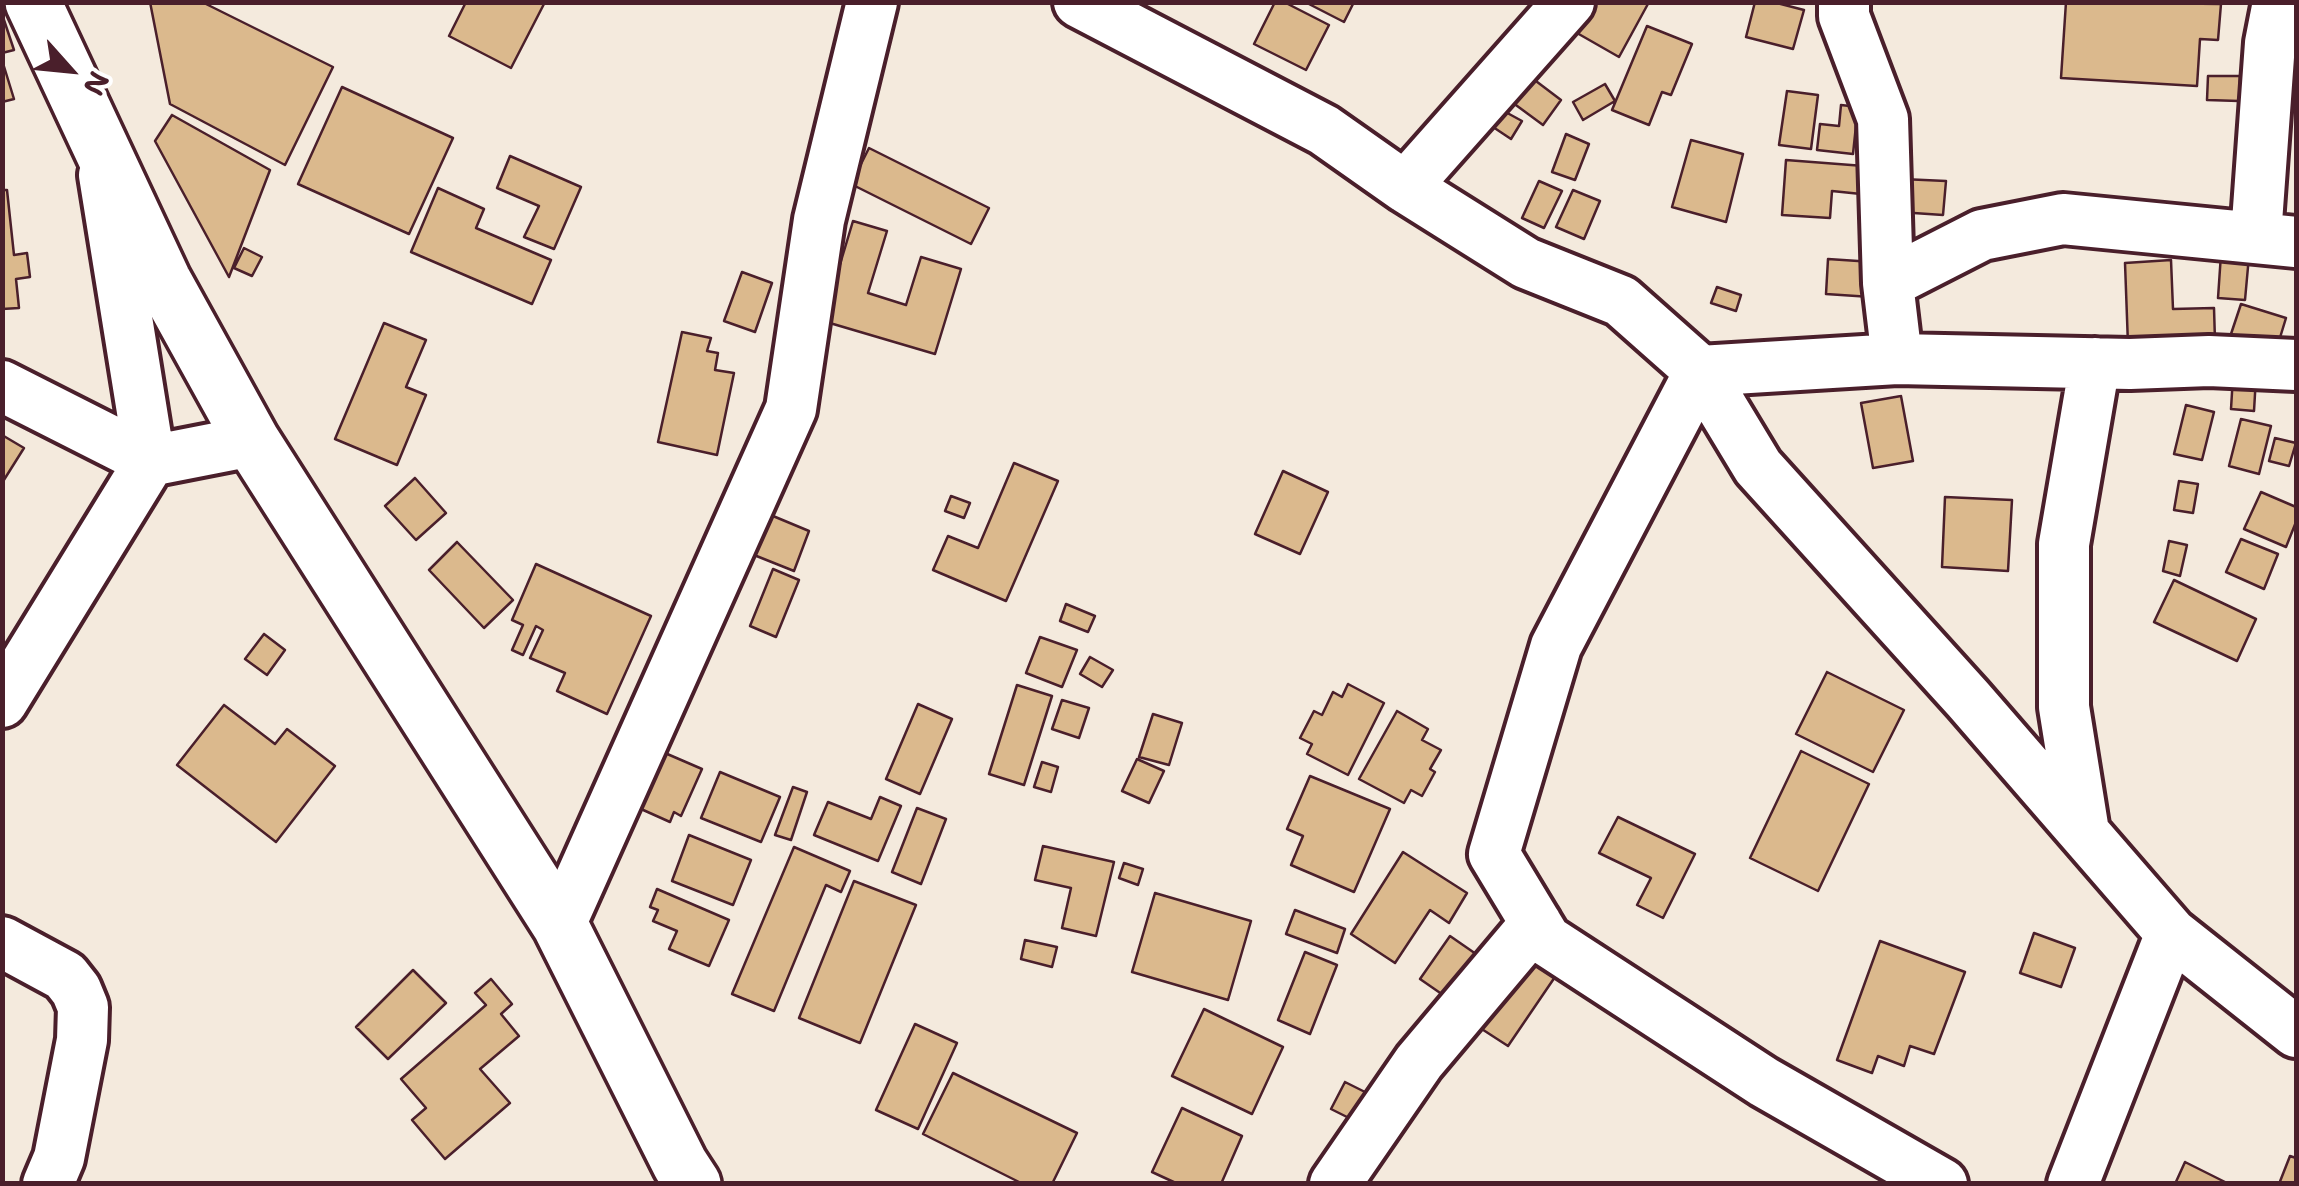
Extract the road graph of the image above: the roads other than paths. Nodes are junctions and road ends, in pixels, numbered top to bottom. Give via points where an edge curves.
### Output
1 (33, 2) edge
2 (872, 2) edge
3 (1079, 2) edge
4 (1569, 2) edge
5 (1844, 2) edge
6 (2278, 2) edge
7 (99, 144) junction
8 (1405, 187) junction
9 (2276, 239) edge
10 (1888, 283) junction
11 (1898, 360) junction
12 (2095, 363) junction
13 (2296, 366) edge
14 (1700, 371) junction
15 (2, 386) edge
16 (252, 441) junction
17 (150, 461) junction
18 (2, 702) edge
19 (2084, 832) junction
20 (1536, 923) junction
21 (560, 925) junction
22 (2171, 933) junction
23 (2, 942) edge
24 (2296, 1032) edge
25 (675, 1177) edge
26 (48, 1184) edge
27 (1336, 1184) edge
28 (1942, 1184) edge
29 (2074, 1184) edge

1 - 7 street
2 - 21 street via 819,220 791,409
3 - 8 street via 1324,130
4 - 8 street
5 - 10 street via 1883,119
6 - 9 street via 2270,43
7 - 16 street via 163,280
7 - 17 street
8 - 14 street via 1526,263 1621,301
9 - 10 street via 2063,219 1982,235
10 - 11 street
11 - 12 street
11 - 14 street
12 - 13 street
12 - 19 street via 2064,544 2064,707
14 - 19 street via 1758,467
14 - 20 street via 1556,646 1494,854
15 - 17 street
16 - 17 street
16 - 21 street
17 - 18 street
19 - 22 street
20 - 27 street via 1419,1062
20 - 28 street via 1546,940 1764,1082
21 - 25 street
22 - 24 street
22 - 29 street
23 - 26 street via 65,976 82,1007 60,1158

